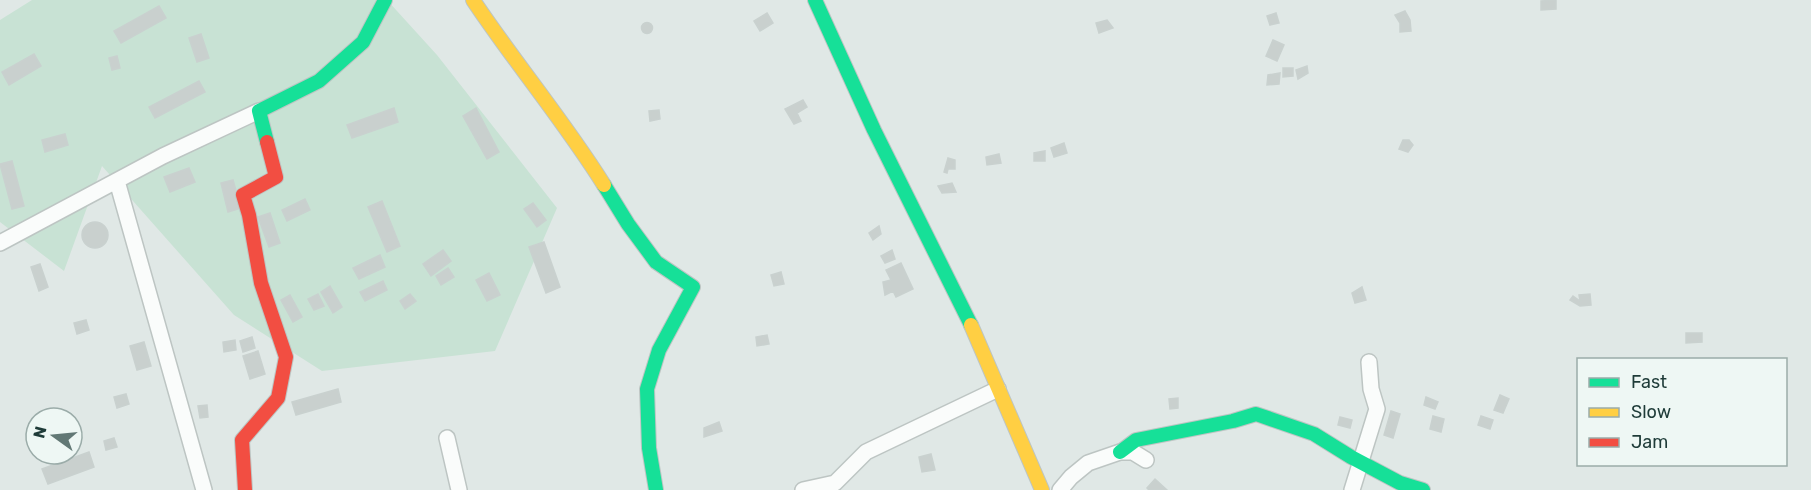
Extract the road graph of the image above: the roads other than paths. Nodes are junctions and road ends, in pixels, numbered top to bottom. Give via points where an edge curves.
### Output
1 (384, 0) edge
2 (473, 0) edge
3 (815, 0) edge
4 (259, 111) junction
5 (117, 181) junction
6 (0, 243) edge
7 (1370, 362) dead end
8 (998, 389) junction
9 (447, 438) dead end
10 (1120, 452) junction
11 (1146, 460) dead end
12 (1361, 461) junction
13 (836, 486) edge
14 (204, 490) edge
15 (244, 490) edge
16 (459, 490) edge
17 (656, 490) edge
18 (803, 490) edge
19 (1042, 490) edge
20 (1060, 490) edge
21 (1352, 490) edge
22 (1423, 490) edge

1 - 4 street via 363,42 319,81
2 - 17 street via 582,150 656,262 693,287 659,350 647,389 649,448
3 - 8 street via 874,130 963,307
4 - 5 street
4 - 15 street via 276,177 243,195 261,283 286,357 278,398 242,440
5 - 6 street
5 - 14 street
7 - 12 street via 1377,409
8 - 13 street via 867,452
8 - 19 street
9 - 16 street
10 - 11 street
10 - 12 street via 1151,436 1256,414 1314,434
10 - 20 street via 1088,463
12 - 21 street
12 - 22 street via 1400,483
13 - 18 street

